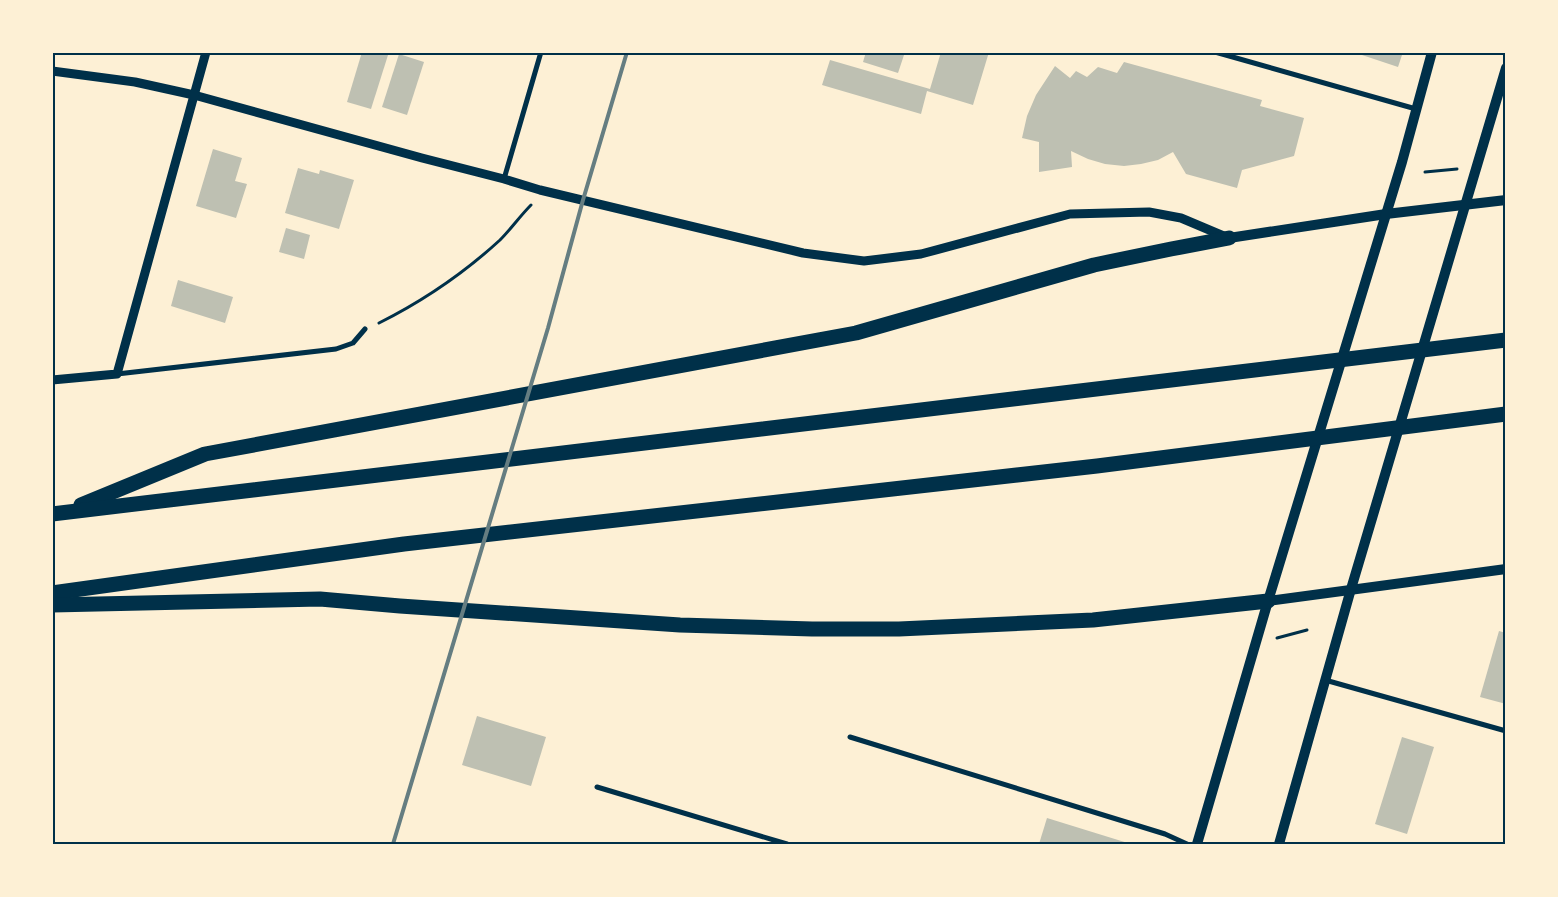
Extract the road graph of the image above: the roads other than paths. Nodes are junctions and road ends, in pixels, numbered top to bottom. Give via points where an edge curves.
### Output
1 (206, 52) edge
2 (541, 52) edge
3 (1215, 52) edge
4 (1432, 52) edge
5 (1506, 68) edge
6 (52, 71) edge
7 (194, 95) junction
8 (1416, 109) junction
9 (504, 179) junction
10 (1506, 200) edge
11 (1466, 204) junction
12 (1386, 214) junction
13 (1229, 238) junction
14 (364, 329) road end
15 (1506, 340) edge
16 (117, 374) junction
17 (52, 380) edge
18 (1506, 414) edge
19 (57, 514) edge
20 (1506, 569) edge
21 (1351, 589) junction
22 (52, 593) edge
23 (1268, 601) junction
24 (52, 605) edge
25 (1325, 680) junction
26 (1506, 731) edge
27 (850, 737) dead end
28 (597, 787) dead end
29 (787, 844) edge
30 (1187, 844) edge
31 (1197, 844) edge
32 (1278, 844) edge

1 - 7 street
2 - 9 street
3 - 8 street
4 - 8 main road
5 - 11 main road
6 - 7 street via 135,82
7 - 9 street
7 - 16 street
8 - 12 main road
9 - 13 street via 803,253 864,261 921,254 1070,214 1149,212 1181,218
10 - 11 main road
11 - 12 main road
11 - 21 main road
12 - 13 main road
12 - 23 main road
13 - 19 highway via 1094,265 856,333 205,454
14 - 16 street via 352,343 336,349
15 - 19 highway
16 - 17 street
18 - 22 highway via 1097,466 404,544
20 - 21 main road
21 - 23 main road
21 - 25 main road
23 - 24 highway via 1093,620 899,629 680,625 320,599
23 - 31 main road
25 - 26 street
25 - 32 main road
27 - 30 street via 1165,834
28 - 29 street

